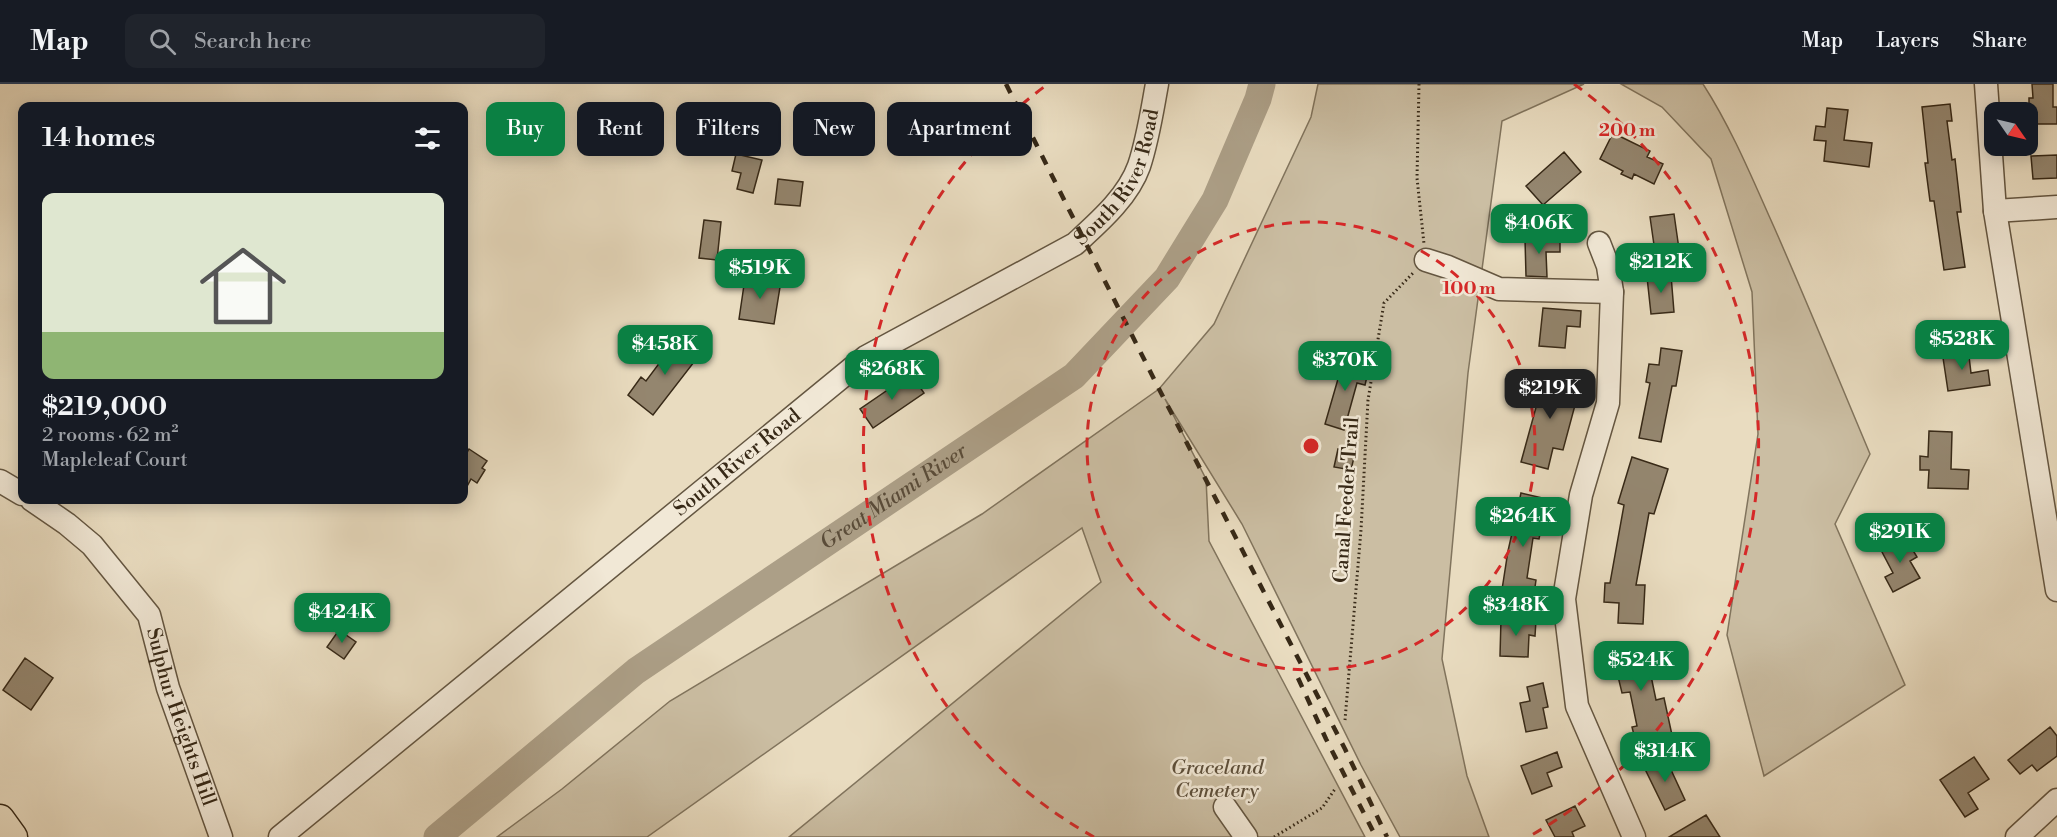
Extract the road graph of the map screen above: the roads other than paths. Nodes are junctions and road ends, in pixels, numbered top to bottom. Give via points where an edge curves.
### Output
1 (1157, 84) edge
2 (1986, 84) edge
3 (2057, 207) edge
4 (1995, 211) junction
5 (1599, 243) dead end
6 (1426, 260) road end
7 (1612, 292) junction
8 (0, 481) edge
9 (18, 492) edge
10 (38, 504) edge
11 (2057, 590) edge
12 (2057, 800) edge
13 (1225, 807) dead end
14 (0, 819) edge
15 (14, 837) edge
16 (221, 837) edge
17 (280, 837) edge
18 (1246, 837) edge
19 (1634, 837) edge
20 (2017, 837) edge

1 - 17 street, South River Road via 1138,167 1122,195 1075,244 866,357
2 - 4 street
3 - 4 street
4 - 11 street
5 - 7 street
6 - 7 street via 1499,290
7 - 19 street via 1608,403 1581,495 1564,599 1577,706
8 - 9 street
10 - 16 street, Sulphur Heights Hill via 92,545 149,615 168,688
12 - 20 street
13 - 18 street
14 - 15 main road

